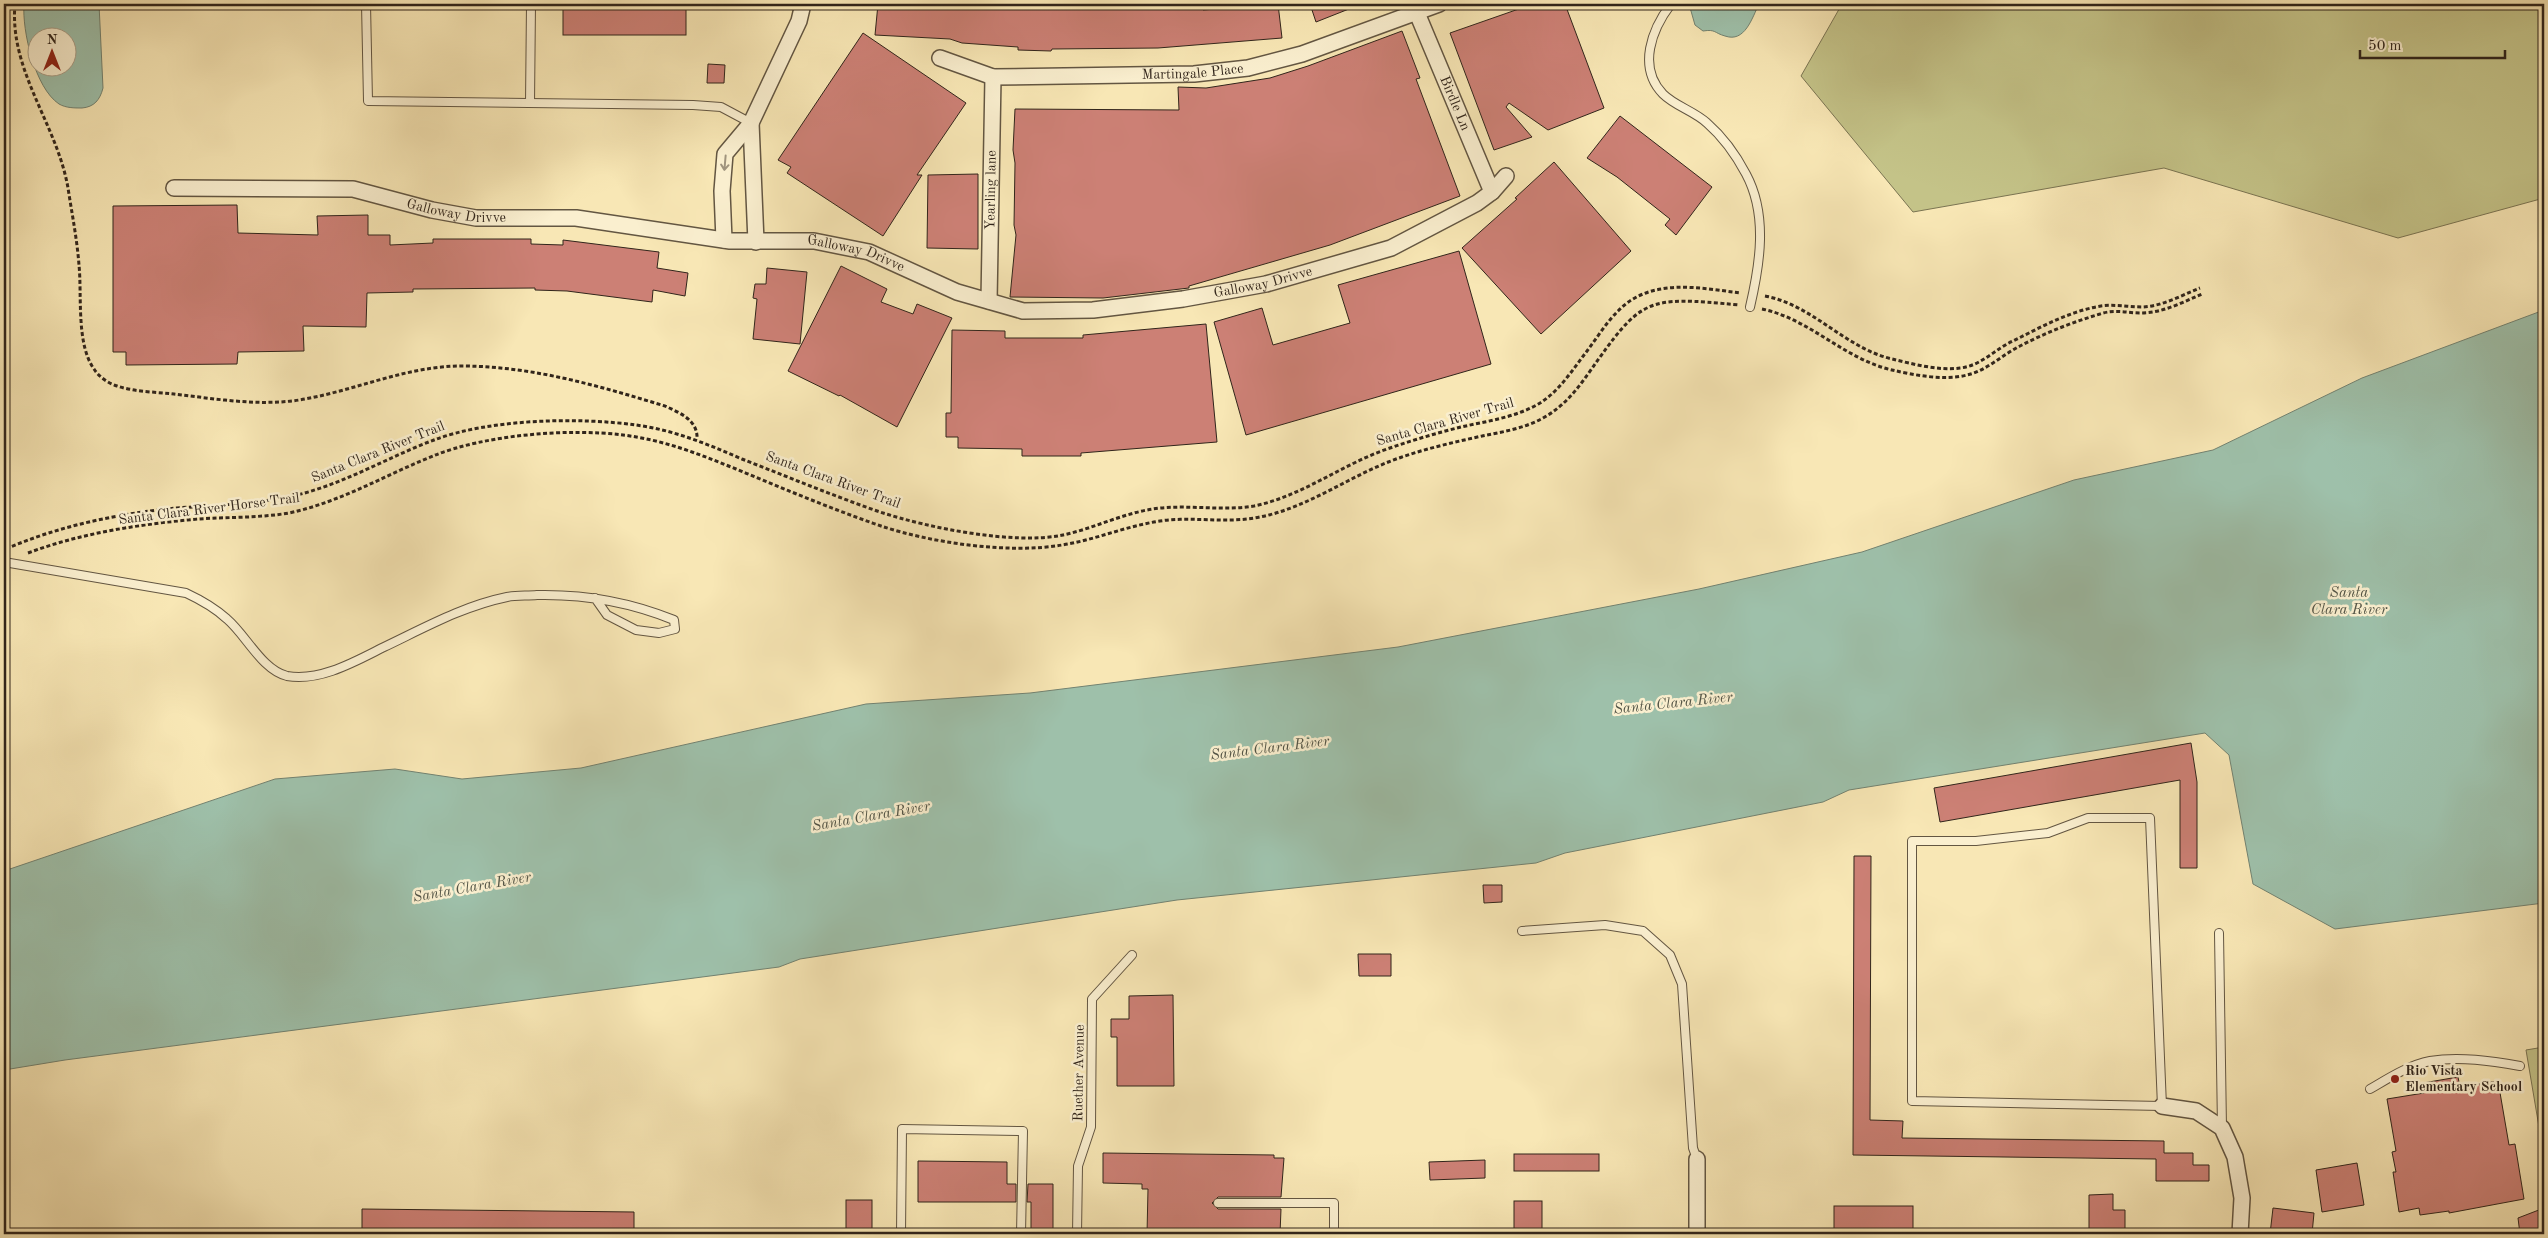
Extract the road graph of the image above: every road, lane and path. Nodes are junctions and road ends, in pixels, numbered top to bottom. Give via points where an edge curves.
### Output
1 (15, 4) edge
2 (366, 4) edge
3 (531, 4) edge
4 (803, 4) edge
5 (1439, 4) edge
6 (1671, 4) edge
7 (1417, 13) junction
8 (940, 58) dead end
9 (992, 77) junction
10 (530, 103) junction
11 (751, 123) junction
12 (1506, 176) dead end
13 (174, 188) dead end
14 (1492, 192) junction
15 (724, 240) junction
16 (756, 242) junction
17 (2200, 288) dead end
18 (1753, 294) junction
19 (2202, 294) dead end
20 (989, 302) junction
21 (1750, 307) junction
22 (696, 439) junction
23 (4, 550) edge
24 (21, 555) dead end
25 (4, 562) edge
26 (595, 598) junction
27 (1522, 931) dead end
28 (2219, 932) dead end
29 (1132, 955) dead end
30 (2520, 1066) dead end
31 (2370, 1089) dead end
32 (2162, 1106) junction
33 (2222, 1128) junction
34 (1698, 1159) joint
35 (1218, 1204) dead end
36 (902, 1234) edge
37 (1021, 1234) edge
38 (1077, 1234) edge
39 (1334, 1234) edge
40 (1697, 1234) edge
41 (2240, 1234) edge

1 - 22 path via 19,55 25,76 57,146 67,181 76,234 85,351 94,370 104,379 129,390 260,402 304,399 380,378 432,368 495,367 562,376 665,406 694,424
2 - 10 lane via 368,101
3 - 10 lane
4 - 11 street via 799,21
5 - 7 street, Martingale Place
6 - 18 lane via 1650,44 1651,73 1663,94 1706,122 1730,148 1747,175 1761,234 1760,265
7 - 9 street, Martingale Place via 1302,54 1248,68 1194,74
7 - 14 street, Birdle Ln
8 - 9 street, Martingale Place
9 - 20 street, Yearling lane
10 - 11 lane via 721,106
11 -> 15 street via 725,154 722,191
11 - 16 street
12 - 14 street, Galloway Drivve
13 - 15 street, Galloway Drivve via 353,189 476,218 576,218
14 - 20 street, Galloway Drivve via 1391,248 1266,284 1093,310 1023,311
15 - 16 street, Galloway Drivve
16 - 20 street, Galloway Drivve via 814,240 869,252 957,292
17 - 18 path, Santa Clara River Trail via 2162,303 2143,307 2100,306 2062,318 2010,342 1975,364 1959,368 1937,367 1876,354 1794,305
18 - 21 lane
18 - 22 path, Santa Clara River Trail via 1680,287 1658,289 1638,296 1615,314 1566,380 1537,405 1507,417 1388,448 1284,498 1228,509 1159,508 1046,538 1000,536 887,514
19 - 21 path, Santa Clara River Horse Trail via 2158,311 2114,311 2093,316 2019,347 1976,373 1952,376 1877,366 1792,319
21 - 24 path, Santa Clara River Horse Trail via 1697,301 1650,305 1629,318 1576,390 1540,420 1401,457 1351,478 1295,508 1246,519 1166,520 1064,545 1004,548 884,527 673,444 616,434 575,434 469,444 430,457 340,498 287,513 160,524 54,543
22 - 23 path, Santa Clara River Trail via 666,430 615,423 556,422 489,427 437,438 370,469 301,494 142,513 38,535
25 - 26 lane via 186,593 228,620 269,665 294,677 314,675 350,664 457,612 508,596 571,594
26 - 26 lane via 641,606 674,620 675,628 659,633 636,630 607,615
27 - 34 lane via 1605,924 1643,931 1670,955 1682,984 1693,1148
28 - 33 lane
29 - 38 lane, Ruether Avenue via 1092,999 1091,1127 1078,1166
30 - 31 lane via 2466,1060 2430,1062 2399,1072
32 - 32 lane via 1912,1100 1912,842 2048,833 2088,818 2150,818
32 - 33 street via 2196,1110
33 - 41 street via 2236,1157 2242,1198
34 - 40 street
35 - 39 lane via 1334,1204
36 - 37 lane via 902,1129 1023,1131

